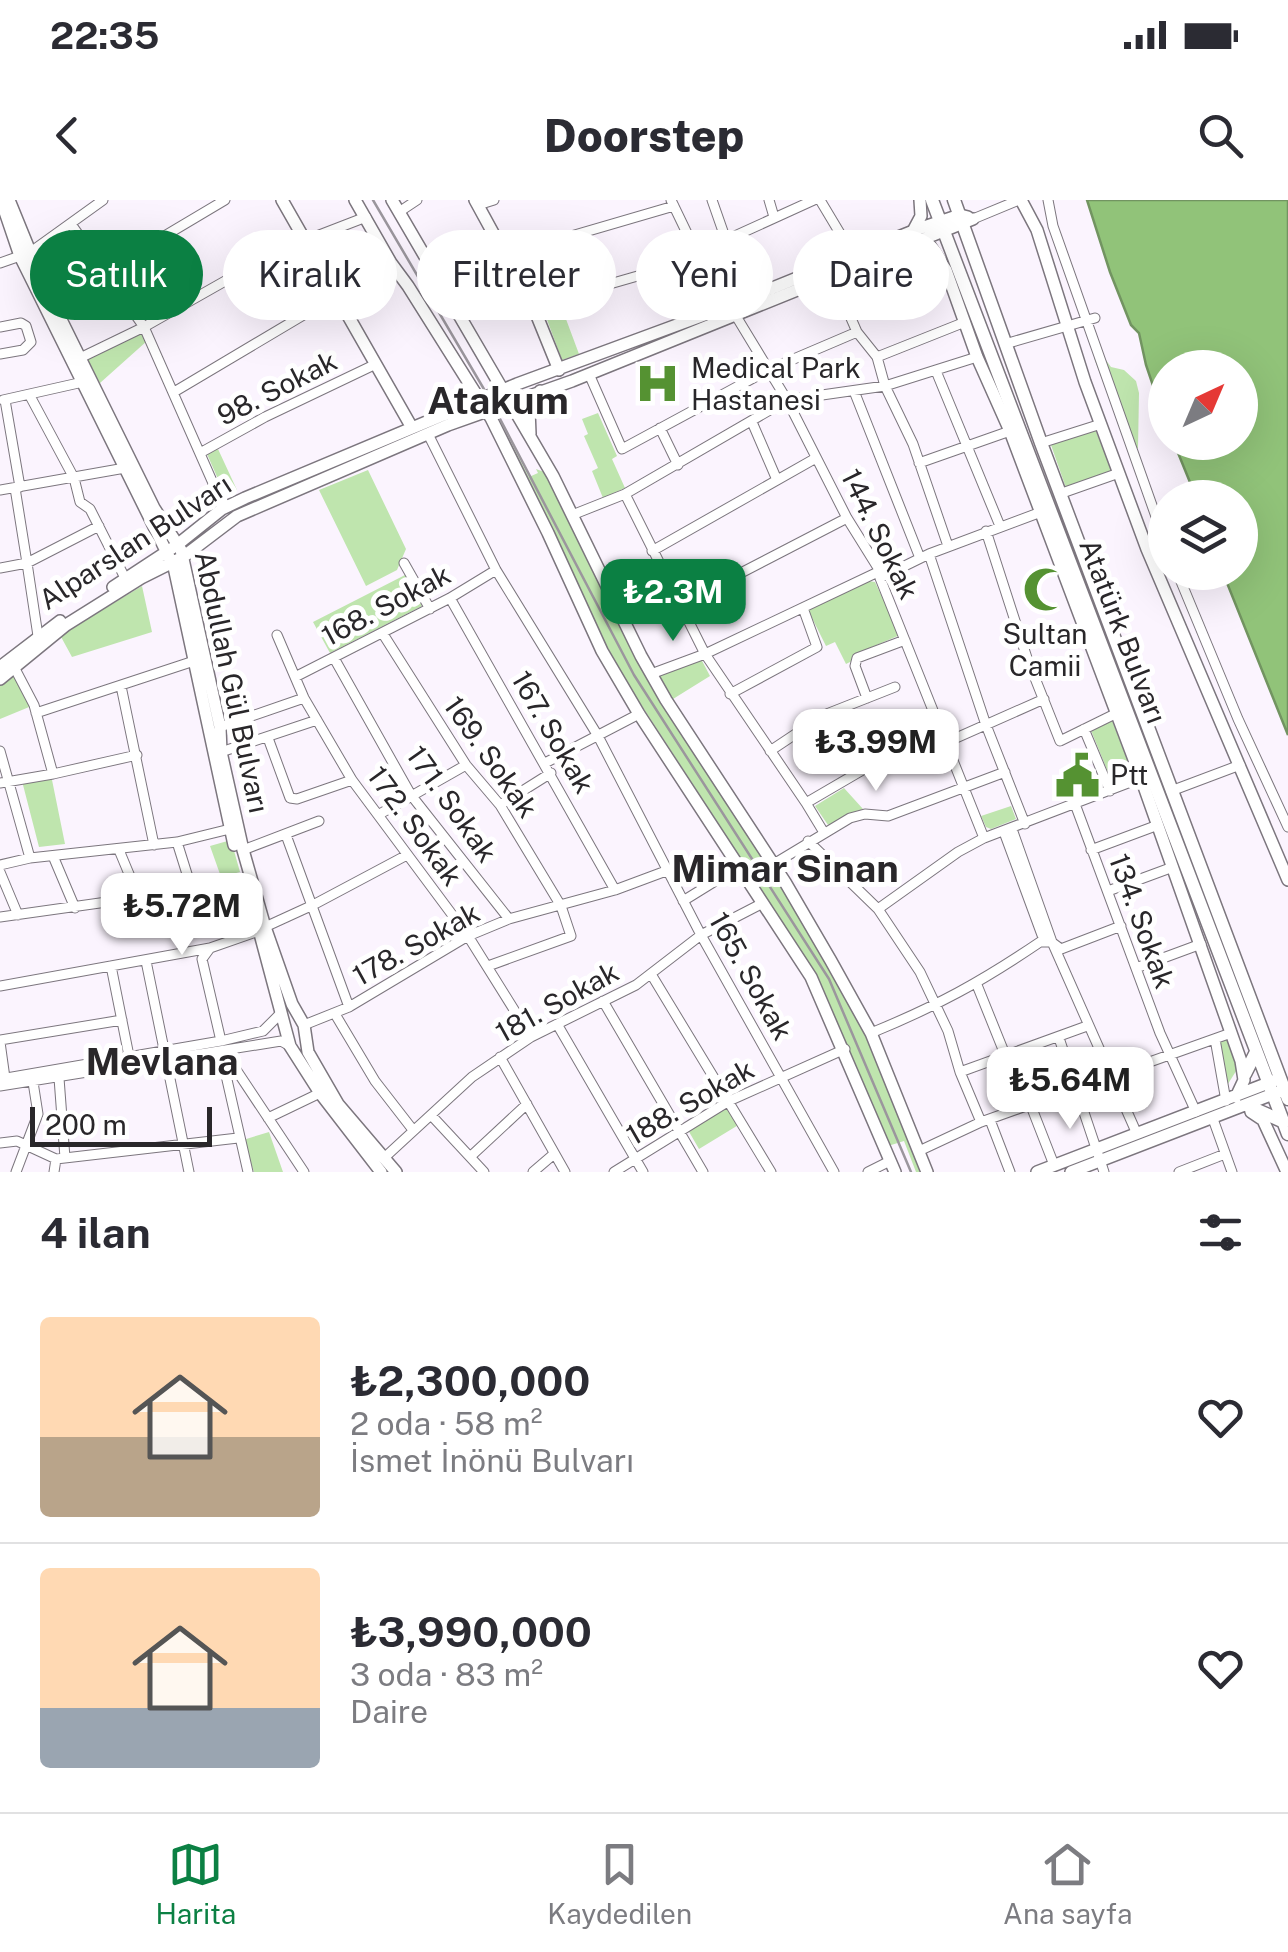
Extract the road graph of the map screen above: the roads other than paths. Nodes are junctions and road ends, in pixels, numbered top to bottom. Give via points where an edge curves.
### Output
1 (1, 200) edge
2 (9, 200) edge
3 (103, 200) edge
4 (225, 200) edge
5 (282, 200) edge
6 (356, 200) edge
7 (417, 200) edge
8 (494, 200) edge
9 (712, 200) edge
10 (768, 200) edge
11 (817, 200) edge
12 (920, 200) edge
13 (932, 200) edge
14 (954, 200) edge
15 (1020, 200) edge
16 (1048, 200) edge
17 (476, 202) edge
18 (673, 203) edge
19 (396, 206) edge
20 (774, 217) junction
21 (366, 218) junction
22 (965, 220) junction
23 (72, 224) junction
24 (941, 227) junction
25 (76, 230) edge
26 (175, 230) edge
27 (300, 230) edge
28 (332, 230) edge
29 (373, 230) edge
30 (492, 230) edge
31 (586, 230) edge
32 (686, 230) edge
33 (722, 230) edge
34 (747, 230) edge
35 (837, 230) edge
36 (915, 230) edge
37 (933, 230) edge
38 (24, 255) junction
39 (0, 263) edge
40 (397, 271) edge
41 (949, 281) edge
42 (223, 284) edge
43 (139, 320) edge
44 (296, 320) edge
45 (350, 320) edge
46 (539, 320) edge
47 (691, 320) edge
48 (726, 320) edge
49 (738, 320) edge
50 (851, 320) edge
51 (1088, 321) junction
52 (965, 322) junction
53 (0, 327) edge
54 (144, 327) junction
55 (1068, 328) junction
56 (856, 332) junction
57 (1006, 344) junction
58 (0, 354) edge
59 (877, 357) junction
60 (977, 357) junction
61 (80, 358) junction
62 (376, 364) junction
63 (491, 367) junction
64 (559, 370) junction
65 (768, 370) junction
66 (936, 371) junction
67 (461, 374) junction
68 (589, 374) junction
69 (539, 376) junction
70 (83, 382) junction
71 (885, 386) junction
72 (541, 390) junction
73 (854, 391) junction
74 (174, 392) junction
75 (507, 395) junction
76 (30, 396) junction
77 (2, 400) edge
78 (787, 400) junction
79 (482, 405) junction
80 (450, 410) junction
81 (752, 422) junction
82 (1101, 424) junction
83 (411, 426) junction
84 (660, 428) junction
85 (1010, 431) junction
86 (428, 434) junction
87 (532, 443) junction
88 (1041, 444) junction
89 (969, 446) junction
90 (200, 453) junction
91 (816, 458) junction
92 (919, 463) junction
93 (678, 465) junction
94 (125, 468) junction
95 (1119, 473) junction
96 (74, 478) junction
97 (777, 480) junction
98 (18, 488) junction
99 (0, 490) edge
100 (1065, 492) dead end
101 (1148, 493) edge
102 (626, 494) junction
103 (227, 506) junction
104 (154, 508) junction
105 (1041, 512) junction
106 (572, 515) junction
107 (847, 518) junction
108 (99, 526) junction
109 (1000, 526) junction
110 (209, 527) junction
111 (986, 531) junction
112 (948, 546) junction
113 (652, 551) junction
114 (175, 554) junction
115 (924, 556) junction
116 (27, 563) junction
117 (404, 563) dead end
118 (0, 568) edge
119 (496, 570) junction
120 (880, 575) junction
121 (126, 578) junction
122 (190, 581) junction
123 (1185, 590) edge
124 (450, 598) junction
125 (678, 606) junction
126 (803, 608) junction
127 (430, 609) junction
128 (383, 634) junction
129 (277, 635) dead end
130 (38, 636) junction
131 (905, 640) junction
132 (705, 654) junction
133 (334, 658) junction
134 (194, 662) junction
135 (8, 664) edge
136 (651, 674) junction
137 (295, 677) junction
138 (0, 679) edge
139 (120, 686) junction
140 (896, 687) dead end
141 (730, 694) junction
142 (304, 698) junction
143 (867, 698) junction
144 (1044, 699) junction
145 (36, 713) junction
146 (1117, 713) junction
147 (639, 714) junction
148 (317, 720) junction
149 (986, 725) junction
150 (220, 726) junction
151 (1084, 728) junction
152 (598, 736) junction
153 (268, 738) junction
154 (948, 742) junction
155 (0, 751) edge
156 (770, 751) junction
157 (221, 752) junction
158 (137, 756) junction
159 (545, 762) junction
160 (466, 765) junction
161 (1240, 765) junction
162 (1005, 772) junction
163 (551, 773) junction
164 (53, 774) junction
165 (1174, 775) dead end
166 (1142, 778) junction
167 (352, 780) junction
168 (5, 782) edge
169 (964, 789) junction
170 (1175, 789) junction
171 (1110, 791) junction
172 (411, 795) junction
173 (806, 803) junction
174 (500, 804) junction
175 (1075, 804) junction
176 (378, 815) junction
177 (319, 821) dead end
178 (1025, 824) junction
179 (1158, 826) junction
180 (1288, 827) edge
181 (230, 829) junction
182 (1008, 830) junction
183 (824, 831) junction
184 (286, 835) junction
185 (984, 838) junction
186 (808, 841) junction
187 (177, 842) junction
188 (154, 844) junction
189 (119, 850) junction
190 (243, 850) junction
191 (1092, 850) junction
192 (407, 855) junction
193 (53, 856) junction
194 (30, 858) junction
195 (772, 865) junction
196 (738, 867) junction
197 (1173, 867) junction
198 (0, 868) edge
199 (666, 871) junction
200 (1288, 880) edge
201 (614, 890) junction
202 (1108, 891) junction
203 (139, 898) junction
204 (683, 901) junction
205 (763, 903) junction
206 (313, 905) junction
207 (561, 906) junction
208 (75, 908) junction
209 (878, 909) junction
210 (18, 915) junction
211 (0, 917) edge
212 (509, 919) junction
213 (1121, 926) junction
214 (262, 929) junction
215 (701, 935) junction
216 (468, 936) junction
217 (1052, 942) junction
218 (1201, 946) junction
219 (210, 948) junction
220 (146, 961) junction
221 (111, 966) junction
222 (488, 966) junction
223 (1136, 968) junction
224 (1223, 968) junction
225 (651, 974) junction
226 (976, 985) junction
227 (0, 986) edge
228 (603, 1001) junction
229 (294, 1002) junction
230 (937, 1006) junction
231 (349, 1007) junction
232 (276, 1010) junction
233 (334, 1014) junction
234 (122, 1020) junction
235 (312, 1022) junction
236 (558, 1024) junction
237 (267, 1025) junction
238 (1087, 1026) junction
239 (871, 1033) junction
240 (1231, 1034) junction
241 (531, 1037) junction
242 (1059, 1038) junction
243 (1215, 1039) junction
244 (0, 1042) edge
245 (272, 1044) junction
246 (290, 1046) junction
247 (225, 1050) junction
248 (845, 1050) junction
249 (1170, 1052) junction
250 (1255, 1054) junction
251 (165, 1055) junction
252 (130, 1056) junction
253 (1006, 1057) junction
254 (500, 1058) junction
255 (960, 1072) junction
256 (1244, 1074) junction
257 (782, 1076) junction
258 (1111, 1076) junction
259 (59, 1078) junction
260 (2, 1081) edge
261 (33, 1082) junction
262 (1278, 1086) edge
263 (1078, 1090) junction
264 (320, 1094) junction
265 (729, 1102) junction
266 (1238, 1103) junction
267 (526, 1104) junction
268 (1031, 1106) junction
269 (1196, 1112) junction
270 (431, 1115) junction
271 (268, 1118) junction
272 (1212, 1119) junction
273 (986, 1121) junction
274 (1286, 1128) edge
275 (413, 1130) junction
276 (679, 1134) junction
277 (1137, 1134) junction
278 (238, 1138) junction
279 (0, 1142) edge
280 (183, 1144) junction
281 (26, 1146) junction
282 (1096, 1149) junction
283 (919, 1150) junction
284 (554, 1154) junction
285 (1225, 1154) junction
286 (470, 1156) junction
287 (61, 1158) junction
288 (635, 1160) junction
289 (1054, 1165) junction
290 (893, 1166) edge
291 (385, 1168) edge
292 (1102, 1168) edge
293 (300, 1170) edge
294 (16, 1172) edge
295 (54, 1172) edge
296 (189, 1172) edge
297 (248, 1172) edge
298 (484, 1172) edge
299 (533, 1172) edge
300 (565, 1172) edge
301 (614, 1172) edge
302 (642, 1172) edge
303 (703, 1172) edge
304 (772, 1172) edge
305 (834, 1172) edge
306 (868, 1172) edge
307 (926, 1172) edge
308 (1010, 1172) edge
309 (1037, 1172) edge
310 (1070, 1172) edge
311 (1180, 1172) edge
312 (1232, 1172) edge
313 (1286, 1172) edge

1 - 38 main road, Abdullah Gül Bulvarı
2 - 38 main road, Abdullah Gül Bulvarı
3 - 23 street
4 - 26 street
5 - 27 main road
6 - 21 main road
7 - 19 street
8 - 17 street
9 - 33 street
10 - 20 street
11 - 20 street
11 - 35 street
12 - 36 main road
13 - 24 highway, Atatürk Bulvarı
14 - 22 highway, Atatürk Bulvarı
15 - 22 street
15 - 55 main road via 1038,230
16 - 51 street
17 - 30 main road
18 - 31 street
18 - 32 street
19 - 63 main road
20 - 34 street
21 - 28 street
21 - 29 main road
22 - 24 main road, Alparslan Bulvarı
22 - 57 highway, Atatürk Bulvarı
23 - 25 street
23 - 38 street
24 - 37 main road, Alparslan Bulvarı
24 - 224 highway, Atatürk Bulvarı
38 - 39 street
38 - 61 main road, Abdullah Gül Bulvarı
38 - 70 main road, Abdullah Gül Bulvarı
40 - 67 main road
41 - 52 main road, Atatürk Bulvarı
42 - 54 street
43 - 54 street
44 - 74 street
45 - 62 main road
46 - 64 main road
47 - 64 main road, Alparslan Bulvarı
48 - 68 main road, Alparslan Bulvarı
49 - 65 street, 144. Sokak
50 - 56 street
51 - 55 street
51 - 101 street
52 - 59 street
52 - 60 main road, Atatürk Bulvarı
53 - 58 street via 20,323 32,342
54 - 61 street
54 - 74 street
55 - 57 street
55 - 82 main road
56 - 59 street
56 - 65 street
57 - 88 highway, Atatürk Bulvarı
59 - 71 street
60 - 66 street
60 - 85 main road, Atatürk Bulvarı
61 - 104 main road, Abdullah Gül Bulvarı
62 - 83 main road
62 - 90 street, 98. Sokak
63 - 69 main road via 516,378
63 - 75 main road
64 - 69 main road, Alparslan Bulvarı
65 - 78 street, 144. Sokak
65 - 84 street
66 - 71 street
66 - 89 street
67 - 79 main road
67 - 80 main road via 465,395
68 - 72 main road, Alparslan Bulvarı
68 - 84 street via 622,449
69 - 75 main road, Alparslan Bulvarı
70 - 76 street
70 - 94 main road, Abdullah Gül Bulvarı
71 - 73 street
71 - 92 street
72 - 75 main road, Alparslan Bulvarı
72 - 87 main road via 529,409
73 - 78 street
73 - 115 street
74 - 90 street
75 - 79 main road, Alparslan Bulvarı
75 - 87 main road
76 - 77 street
76 - 96 street
77 - 98 street
78 - 81 street
78 - 91 street, 144. Sokak
79 - 80 main road, Alparslan Bulvarı
79 - 86 main road, Alparslan Bulvarı
79 - 147 main road
80 - 83 main road, Alparslan Bulvarı
81 - 93 street
81 - 97 street
82 - 88 street
82 - 95 main road
83 - 103 main road, Alparslan Bulvarı
84 - 93 street
85 - 89 street
85 - 105 main road, Atatürk Bulvarı
86 - 110 main road, Alparslan Bulvarı
86 - 119 street, 165. Sokak
87 - 106 main road
88 - 170 highway, Atatürk Bulvarı
89 - 92 street
89 - 109 street
90 - 103 street
91 - 97 street
91 - 107 street, 144. Sokak
92 - 112 street
93 - 102 street
94 - 96 street
94 - 114 main road, Abdullah Gül Bulvarı
95 - 100 street
95 - 161 main road
96 - 98 street
96 - 108 street via 80,502
97 - 113 street
98 - 99 street
98 - 116 street
102 - 106 street
102 - 113 street
103 - 110 main road, Alparslan Bulvarı
104 - 110 main road via 179,529
104 - 114 main road, Abdullah Gül Bulvarı
105 - 109 street
105 - 146 main road, Atatürk Bulvarı
106 - 136 main road
107 - 120 street, 144. Sokak
107 - 125 street
108 - 116 street
108 - 121 street
109 - 111 street
110 - 114 main road, Alparslan Bulvarı
110 - 122 main road
111 - 112 street
111 - 144 street
112 - 115 street
113 - 125 street
114 - 121 main road, Alparslan Bulvarı
114 - 122 main road, Abdullah Gül Bulvarı
114 - 134 main road, Abdullah Gül Bulvarı
114 - 135 main road, Alparslan Bulvarı
115 - 120 street
115 - 149 street
116 - 118 street
116 - 130 street
117 - 127 street
119 - 124 street, 168. Sokak
119 - 152 street, 165. Sokak
120 - 126 street
120 - 131 street, 144. Sokak
121 - 130 main road, Alparslan Bulvarı
122 - 150 main road, Abdullah Gül Bulvarı
123 - 180 street
124 - 127 street, 168. Sokak
124 - 159 street, 167. Sokak
125 - 132 street
126 - 132 street
126 - 141 street via 816,646
127 - 128 street, 168. Sokak
128 - 133 street, 168. Sokak
128 - 160 street, 169. Sokak
129 - 137 street, 172. Sokak
130 - 135 main road, Alparslan Bulvarı
131 - 143 street via 857,658
131 - 154 street, 144. Sokak
132 - 136 street
132 - 141 street
133 - 137 street, 168. Sokak
133 - 172 street, 171. Sokak
134 - 139 street
134 - 181 main road, Abdullah Gül Bulvarı
135 - 138 main road, Alparslan Bulvarı
135 - 145 street
136 - 195 main road
137 - 142 street, 172. Sokak
139 - 145 street
139 - 158 street
140 - 143 street
141 - 156 street
142 - 148 street, 172. Sokak
142 - 150 street
143 - 156 street via 824,715
144 - 149 street
144 - 151 street via 1060,741
145 - 164 street
146 - 151 street
146 - 166 main road, Atatürk Bulvarı
147 - 152 street
147 - 196 main road
148 - 153 street
148 - 167 street, 172. Sokak
149 - 154 street
149 - 162 street
150 - 157 main road, Abdullah Gül Bulvarı
151 - 171 street
152 - 159 street
152 - 199 street, 165. Sokak
153 - 157 street
153 - 167 street via 290,798
154 - 169 street, 144. Sokak
154 - 173 street via 884,768 871,766
155 - 168 street
156 - 173 street
157 - 190 main road, Abdullah Gül Bulvarı
158 - 164 street
158 - 188 street
159 - 163 street, 167. Sokak
160 - 172 street
160 - 174 street, 169. Sokak
161 - 170 street
161 - 200 main road
162 - 169 street
162 - 178 street
163 - 174 street
163 - 201 street, 167. Sokak
164 - 168 street
165 - 170 street
166 - 171 street
166 - 179 main road, Atatürk Bulvarı
167 - 176 street, 172. Sokak
168 - 194 street
169 - 183 street via 888,816 858,815
169 - 185 street, 144. Sokak
170 - 262 highway, Atatürk Bulvarı
171 - 175 street
172 - 176 street
172 - 212 street, 171. Sokak
173 - 183 street
174 - 207 street, 169. Sokak
175 - 178 street
175 - 191 street, 134. Sokak
176 - 192 street, 172. Sokak
177 - 184 street
178 - 182 street
179 - 191 street
179 - 197 main road, Atatürk Bulvarı
181 - 187 street
181 - 214 main road, Abdullah Gül Bulvarı
182 - 185 street
182 - 217 street
183 - 186 street
184 - 190 street
184 - 206 street
185 - 209 street
186 - 195 street
186 - 209 street
187 - 188 street
187 - 203 street via 192,890
188 - 189 street
189 - 193 street
189 - 203 street
190 - 214 main road, Abdullah Gül Bulvarı
191 - 202 street, 134. Sokak
192 - 206 street
192 - 216 street, 172. Sokak
193 - 194 street
193 - 208 street
194 - 198 street
195 - 239 main road
196 - 204 street
196 - 205 main road
197 - 202 street
197 - 218 main road, Atatürk Bulvarı
198 - 210 street
199 - 201 street, 178. Sokak
199 - 204 street, 165. Sokak
201 - 207 street, 178. Sokak
202 - 213 street, 134. Sokak
203 - 208 street
204 - 215 street, 165. Sokak
205 - 215 street, 181. Sokak
205 - 248 main road via 811,977
206 - 214 street
206 - 231 street
207 - 212 street, 178. Sokak
207 - 222 street via 571,936
208 - 210 street
209 - 230 street
210 - 211 street
212 - 216 street, 178. Sokak
213 - 217 street via 1061,949
213 - 223 street, 134. Sokak
214 - 219 street
214 - 229 main road, Abdullah Gül Bulvarı
214 - 232 main road, Abdullah Gül Bulvarı
215 - 225 street, 181. Sokak
215 - 257 street, 165. Sokak
216 - 222 street, 172. Sokak
216 - 231 street, 178. Sokak
217 - 226 street via 1040,942
217 - 238 street
218 - 223 street
218 - 224 highway
218 - 240 main road, Atatürk Bulvarı
219 - 220 street
219 - 247 street via 202,959
220 - 221 street
220 - 251 street
221 - 227 street
221 - 234 street
222 - 241 street, 172. Sokak
223 - 249 street, 134. Sokak
224 - 250 highway, Atatürk Bulvarı
225 - 228 street, 181. Sokak
225 - 265 street
226 - 230 street
226 - 253 street
228 - 236 street, 181. Sokak
228 - 276 street
229 - 232 street
229 - 235 main road, Abdullah Gül Bulvarı
230 - 239 street
230 - 255 street
231 - 233 street, 178. Sokak
232 - 237 street
232 - 246 main road, Abdullah Gül Bulvarı
233 - 235 street, 178. Sokak
233 - 275 street
234 - 244 street
234 - 252 street
235 - 291 main road, Abdullah Gül Bulvarı via 308,1052
236 - 241 street, 181. Sokak
236 - 288 street
237 - 245 street
237 - 247 street
238 - 242 street
238 - 258 street
239 - 283 main road
240 - 243 street
240 - 256 main road, Atatürk Bulvarı
241 - 254 street, 181. Sokak
242 - 253 street
242 - 263 street
243 - 249 street
243 - 266 street
244 - 260 street
245 - 246 street
245 - 247 street
246 - 264 main road, Abdullah Gül Bulvarı
247 - 251 street
247 - 271 street
247 - 278 street
248 - 257 street, 188. Sokak
248 - 290 main road
249 - 258 street
249 - 269 street, 134. Sokak
250 - 256 highway
250 - 262 highway, Atatürk Bulvarı
251 - 252 street
251 - 259 street
251 - 280 street
252 - 260 street
253 - 255 street
254 - 267 street
254 - 270 street, 181. Sokak
255 - 273 street
256 - 266 main road
257 - 265 street, 188. Sokak
257 - 305 street, 165. Sokak
258 - 263 street
258 - 277 street
259 - 261 street
259 - 287 street
260 - 261 street
261 - 281 street via 38,1114
262 - 266 main road
262 - 274 highway, Atatürk Bulvarı
263 - 268 street
263 - 282 street
264 - 271 street
264 - 291 main road, Abdullah Gül Bulvarı
265 - 276 street, 188. Sokak
265 - 304 street
266 - 269 main road
266 - 272 main road
266 - 274 highway
266 - 313 main road via 1264,1120
267 - 284 street
267 - 286 street
268 - 273 street
268 - 289 street
269 - 277 main road
270 - 275 street, 181. Sokak
270 - 286 street
271 - 293 street
272 - 285 street
272 - 292 main road
273 - 283 street
273 - 308 street
275 - 291 street, 181. Sokak
276 - 288 street, 188. Sokak
276 - 303 street
277 - 282 main road
278 - 280 street
278 - 297 street
279 - 281 street
280 - 287 street
280 - 296 street
281 - 287 street
281 - 294 street
282 - 289 main road
282 - 292 street
283 - 307 main road
284 - 299 street
284 - 300 street
285 - 311 street
285 - 312 street
286 - 298 street
287 - 295 street
288 - 301 street, 188. Sokak
288 - 302 street
289 - 309 main road
290 - 306 street
292 - 310 main road

